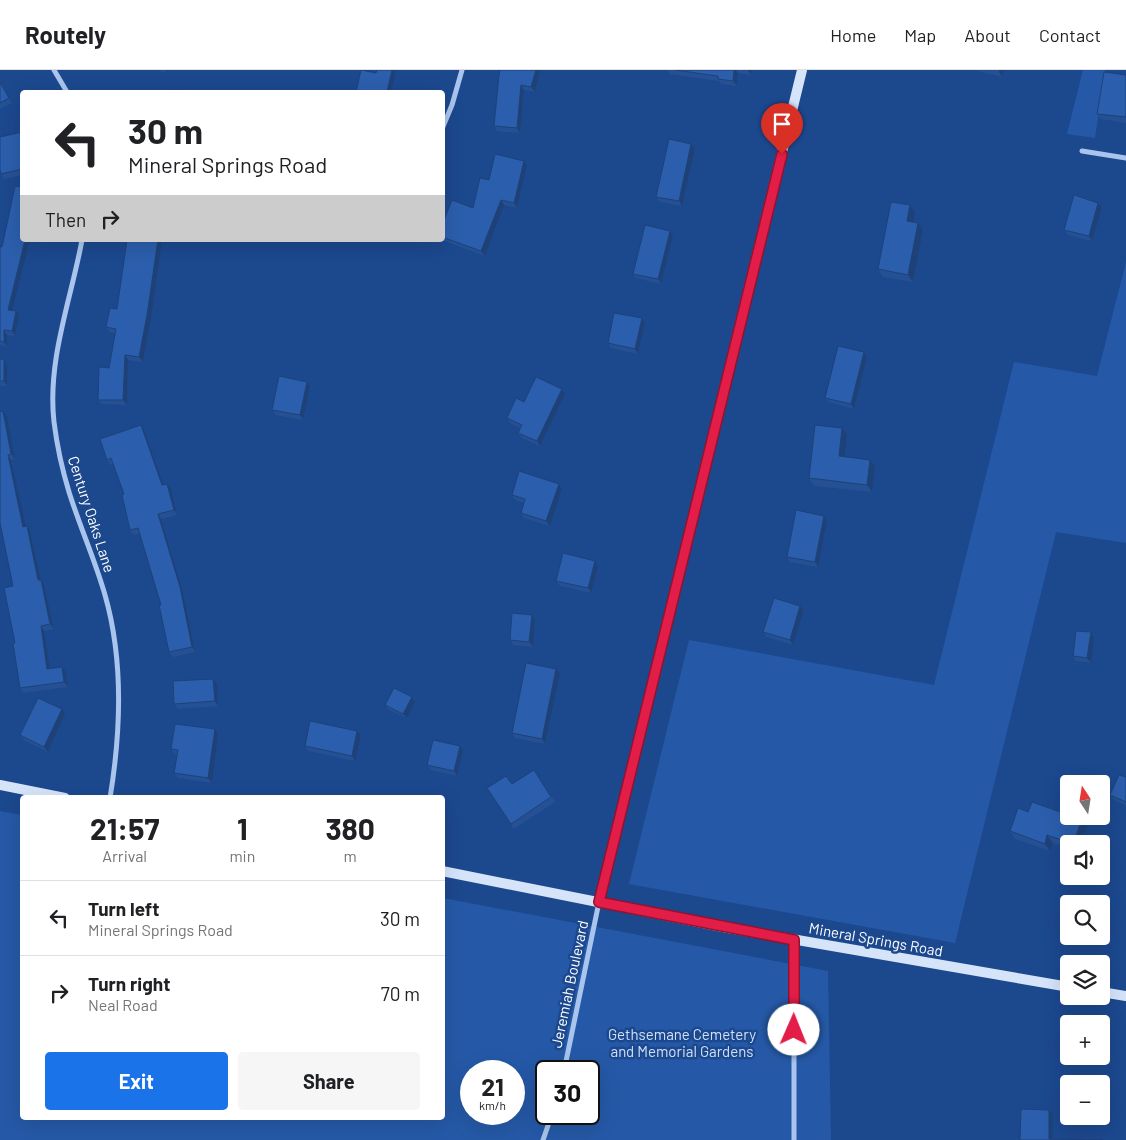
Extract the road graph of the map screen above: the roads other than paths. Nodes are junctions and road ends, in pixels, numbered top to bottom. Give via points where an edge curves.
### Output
1 (54, 70) edge
2 (462, 70) edge
3 (802, 70) edge
4 (66, 90) edge
5 (445, 122) edge
6 (1082, 151) dead end
7 (1126, 158) edge
8 (82, 242) edge
9 (0, 785) edge
10 (50, 795) edge
11 (110, 795) edge
12 (445, 872) edge
13 (599, 902) junction
14 (794, 940) junction
15 (1060, 986) edge
16 (1110, 993) edge
17 (1126, 996) edge
18 (566, 1060) edge
19 (548, 1125) edge
20 (543, 1140) edge
21 (794, 1140) edge

1 - 4 street
2 - 5 street
3 - 13 street
6 - 7 street
8 - 11 street, Century Oaks Lane via 55,363 53,406 63,471 114,629 119,728
9 - 10 street
12 - 13 street, Mineral Springs Road
13 - 14 street, Mineral Springs Road
13 - 18 street, Jeremiah Boulevard
14 - 15 street, Mineral Springs Road
14 - 21 street
16 - 17 street
19 - 20 street

